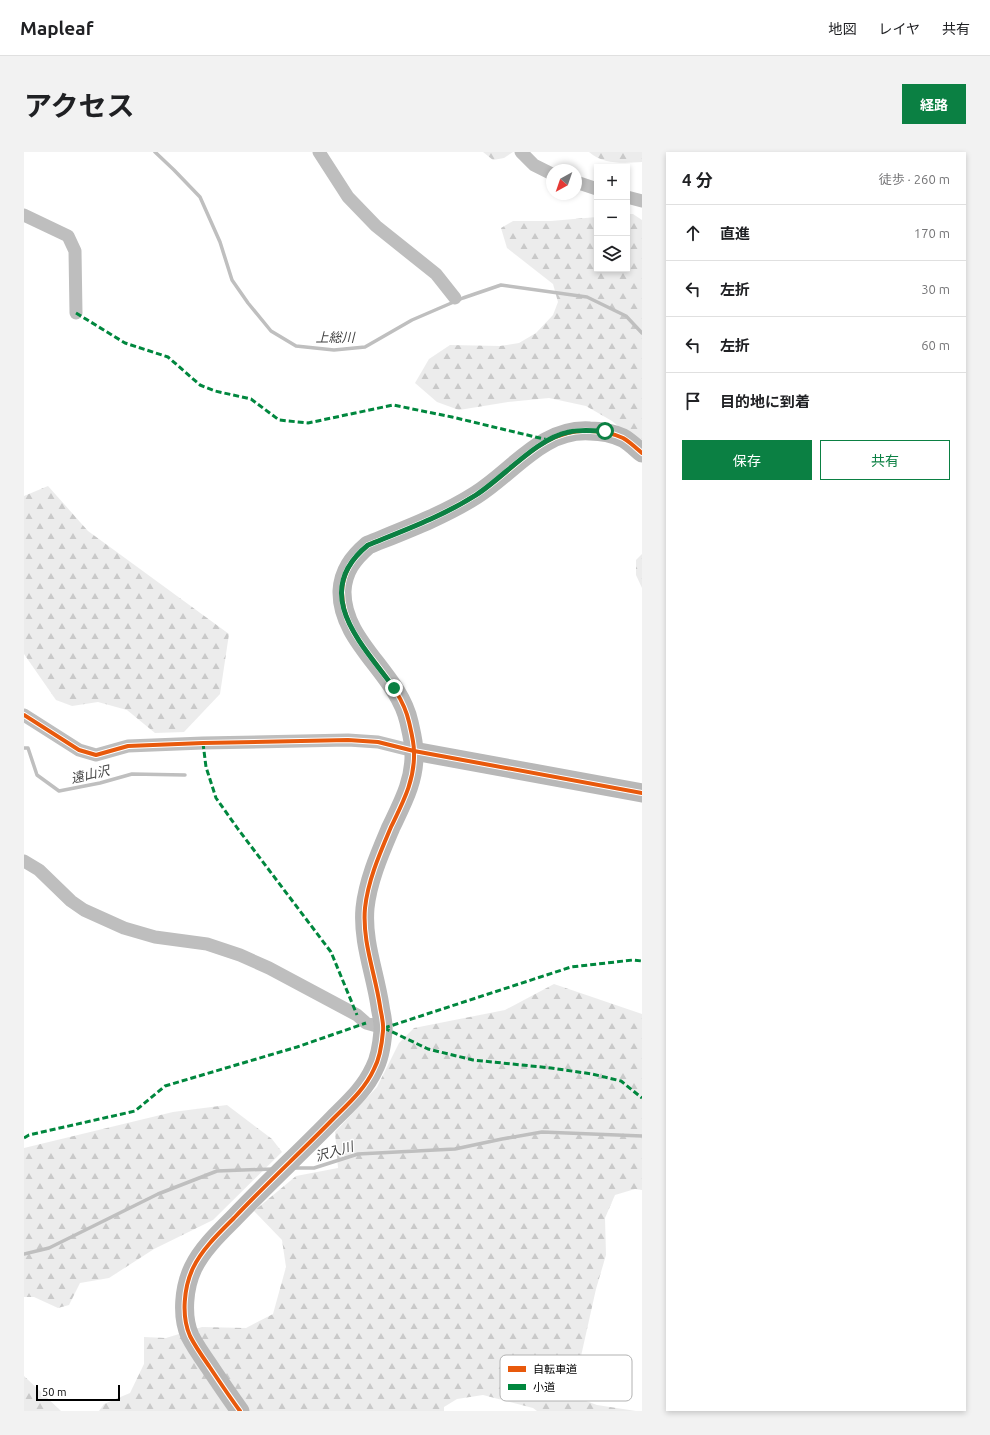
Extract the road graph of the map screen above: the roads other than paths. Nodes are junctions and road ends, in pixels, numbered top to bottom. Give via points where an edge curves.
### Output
1 (319, 152) edge
2 (521, 152) edge
3 (546, 171) edge
4 (582, 184) edge
5 (594, 188) edge
6 (630, 198) edge
7 (642, 201) edge
8 (24, 215) edge
9 (455, 298) dead end
10 (76, 313) dead end
11 (642, 453) edge
12 (24, 715) edge
13 (414, 751) junction
14 (642, 793) edge
15 (24, 861) edge
16 (384, 1028) junction
17 (240, 1411) edge

1 - 9 street via 348,197 376,226 436,274
2 - 3 street via 534,165
4 - 5 street
6 - 7 street
8 - 10 street via 68,236 75,251
11 - 13 street via 624,438 605,431 567,432 548,440 478,494 449,511 368,545 358,553 343,581 342,603 355,635 394,688 408,719
12 - 13 street via 79,750 96,755 128,746 348,740 378,742
13 - 14 street
13 - 16 street via 408,793 373,873 366,908 366,942
15 - 16 street via 39,870 84,910 124,928 155,937 208,944 240,955 269,968 366,1023
16 - 17 street via 375,1069 357,1096 249,1202 214,1239 194,1267 187,1287 185,1314 190,1335

